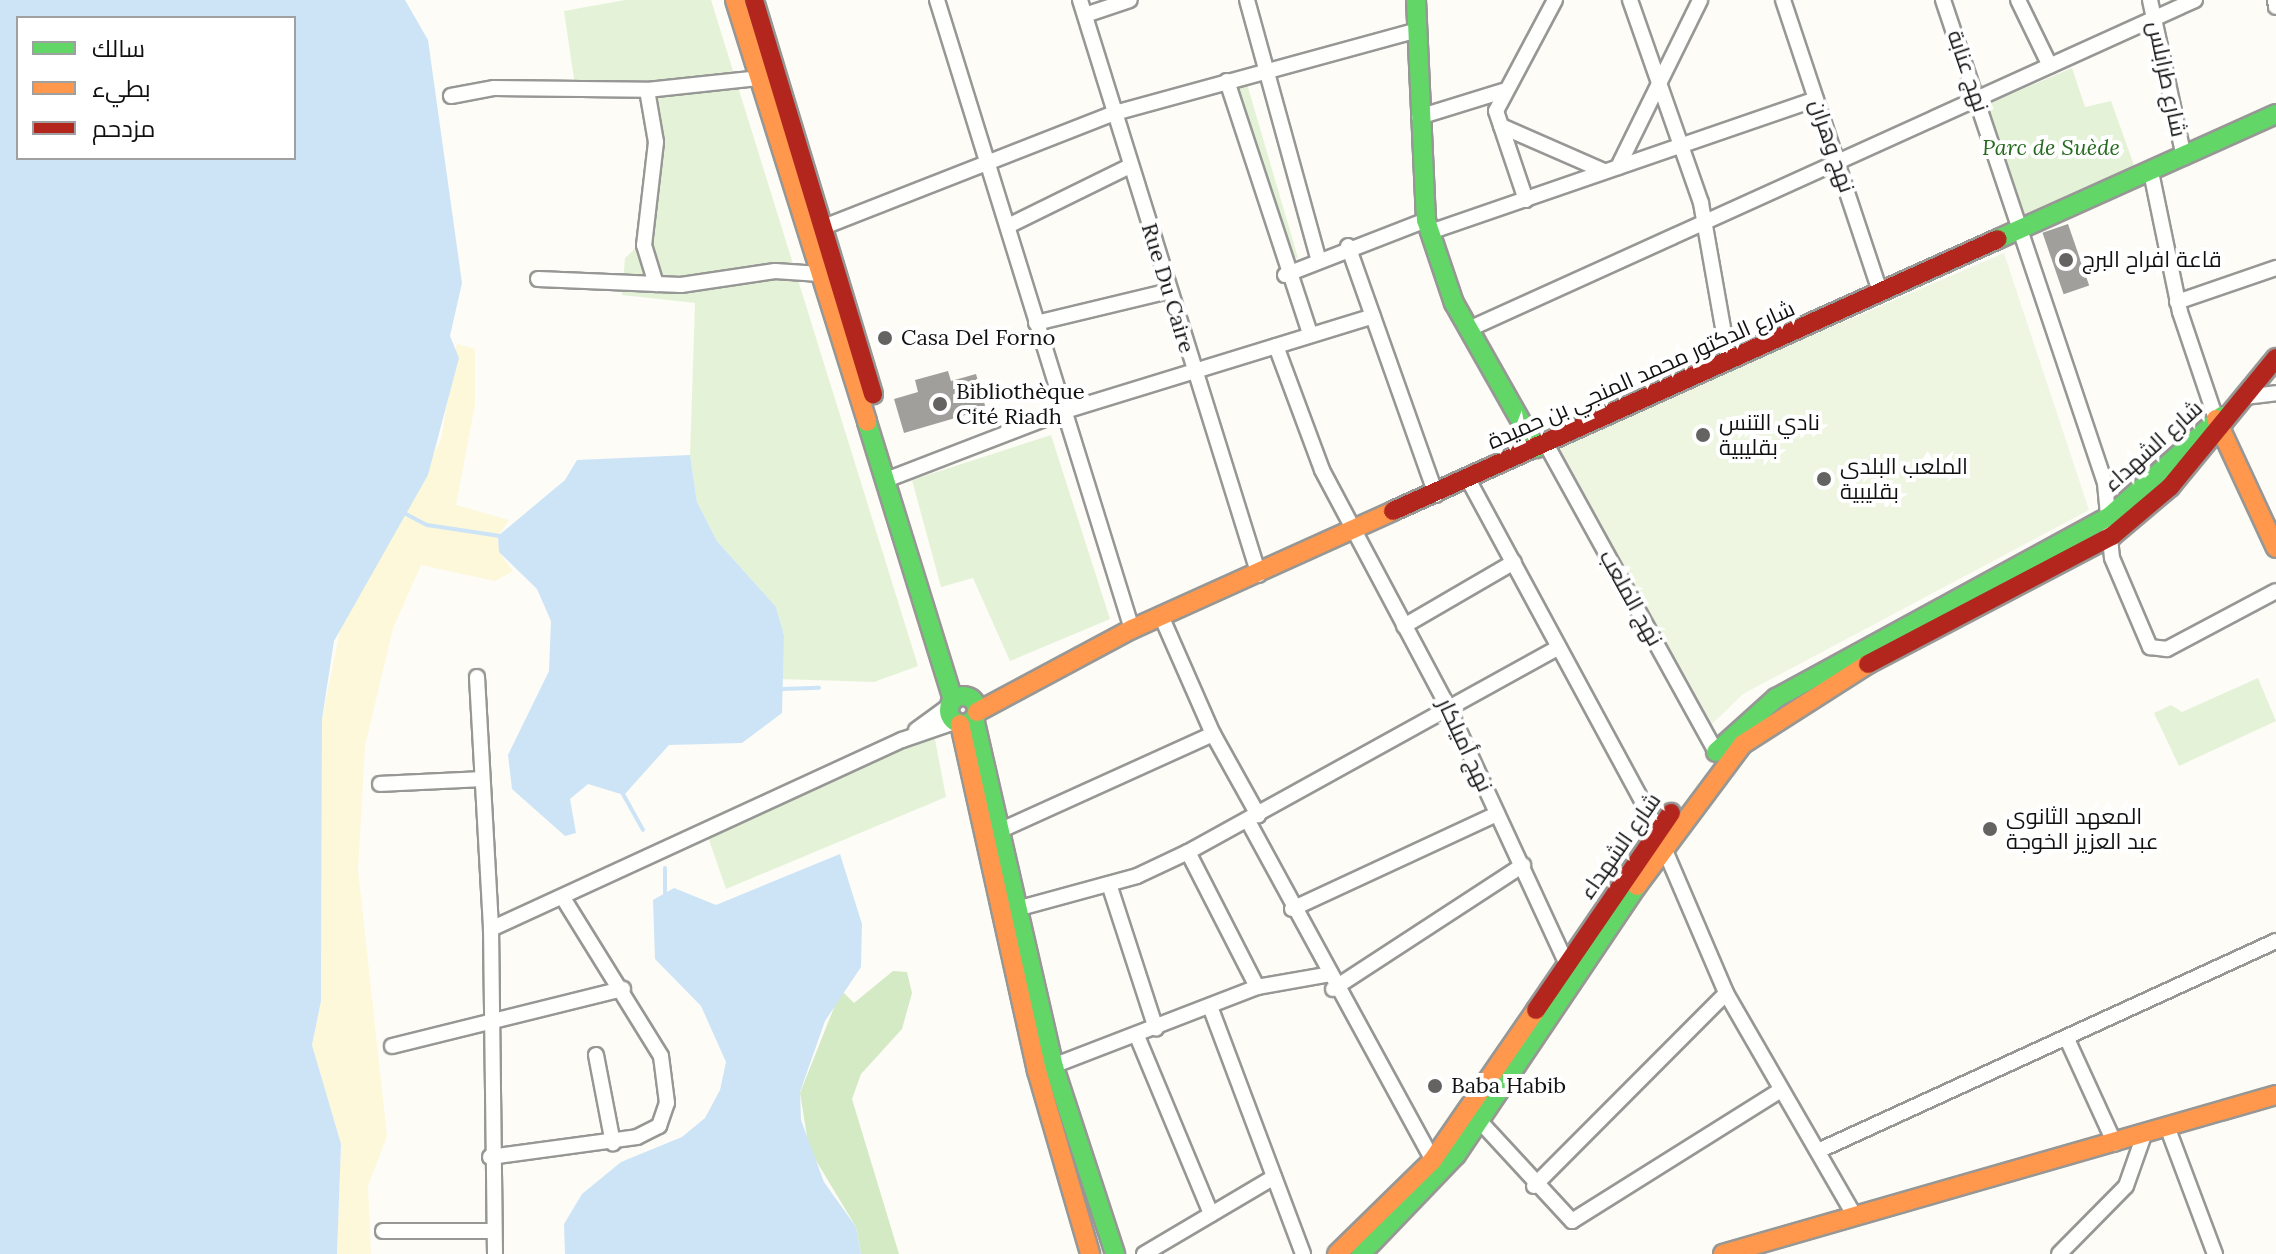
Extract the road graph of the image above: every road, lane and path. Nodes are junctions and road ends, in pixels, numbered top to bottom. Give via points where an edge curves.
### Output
1 (735, 0) edge
2 (754, 0) edge
3 (937, 0) edge
4 (1080, 0) edge
5 (1130, 0) edge
6 (1247, 0) edge
7 (1416, 0) edge
8 (1555, 0) edge
9 (1630, 0) edge
10 (1700, 0) edge
11 (1783, 0) edge
12 (1943, 0) edge
13 (2018, 0) edge
14 (2150, 0) edge
15 (2195, 0) edge
16 (2275, 0) edge
17 (2276, 7) edge
18 (1085, 15) junction
19 (2154, 19) junction
20 (1414, 31) junction
21 (2050, 66) junction
22 (1263, 70) junction
23 (760, 78) junction
24 (1659, 80) junction
25 (1227, 81) junction
26 (647, 90) junction
27 (1503, 91) junction
28 (451, 96) dead end
29 (1816, 99) junction
30 (1978, 101) junction
31 (1115, 113) junction
32 (2276, 114) edge
33 (1419, 117) junction
34 (1501, 126) junction
35 (1681, 148) junction
36 (2184, 157) junction
37 (988, 162) junction
38 (1838, 164) junction
39 (1130, 166) junction
40 (1611, 169) junction
41 (2151, 172) junction
42 (1526, 200) junction
43 (1706, 223) junction
44 (1008, 226) junction
45 (1428, 226) junction
46 (816, 230) junction
47 (2020, 234) junction
48 (1348, 246) junction
49 (1318, 257) junction
50 (2276, 268) edge
51 (820, 274) junction
52 (1285, 275) junction
53 (538, 279) dead end
54 (656, 284) junction
55 (1169, 291) junction
56 (1880, 292) junction
57 (2177, 302) junction
58 (1373, 316) junction
59 (1036, 323) junction
60 (1469, 329) junction
61 (1310, 334) junction
62 (1276, 346) junction
63 (2276, 358) edge
64 (1729, 361) junction
65 (1193, 371) junction
66 (2276, 393) edge
67 (2245, 397) junction
68 (1065, 411) junction
69 (2222, 420) junction
70 (1541, 446) junction
71 (891, 478) junction
72 (1468, 479) junction
73 (1436, 495) junction
74 (2110, 516) junction
75 (1351, 531) junction
76 (2112, 536) junction
77 (2276, 548) edge
78 (1514, 562) junction
79 (1259, 575) junction
80 (2276, 591) edge
81 (1162, 618) junction
82 (1404, 626) junction
83 (1132, 629) junction
84 (1558, 648) junction
85 (477, 677) dead end
86 (1448, 707) junction
87 (963, 709) junction
88 (1764, 716) junction
89 (1213, 734) junction
90 (1716, 752) junction
91 (482, 779) junction
92 (380, 784) dead end
93 (1497, 814) junction
94 (1253, 818) junction
95 (999, 831) junction
96 (1656, 833) junction
97 (1188, 852) junction
98 (1662, 852) junction
99 (1523, 865) junction
100 (1109, 884) junction
101 (563, 898) junction
102 (1292, 909) junction
103 (1008, 911) junction
104 (491, 929) junction
105 (2276, 941) edge
106 (1567, 965) junction
107 (1330, 982) junction
108 (1257, 987) junction
109 (623, 989) junction
110 (1726, 993) junction
111 (1211, 1009) junction
112 (490, 1023) junction
113 (1156, 1029) junction
114 (1137, 1036) junction
115 (2067, 1039) junction
116 (392, 1046) dead end
117 (596, 1055) dead end
118 (1045, 1069) junction
119 (1781, 1090) junction
120 (2276, 1095) edge
121 (1474, 1116) junction
122 (2168, 1129) junction
123 (2144, 1135) junction
124 (613, 1143) junction
125 (2115, 1144) junction
126 (1818, 1151) junction
127 (490, 1157) junction
128 (1436, 1167) junction
129 (1274, 1177) junction
130 (1534, 1186) junction
131 (1211, 1214) junction
132 (1855, 1216) junction
133 (383, 1231) dead end
134 (493, 1231) junction
135 (1339, 1253) edge
136 (1729, 1253) edge
137 (495, 1254) edge
138 (1090, 1254) edge
139 (1115, 1254) edge
140 (1144, 1254) edge
141 (1303, 1254) edge
142 (1361, 1254) edge
143 (2059, 1254) edge
144 (2215, 1254) edge

1 - 23 street
2 - 46 street
3 - 37 street
4 - 18 street, Rue Du Caire
5 - 18 street
6 - 22 street
7 - 20 street
8 - 27 street
9 - 24 street
10 - 24 street
11 - 29 street, نهج وهران
12 - 30 street, نهج عنابة
13 - 21 street
14 - 19 street, شارع طرابلس
15 - 19 street
16 - 17 street
18 - 31 street, Rue Du Caire
19 - 21 street
19 - 36 street, شارع طرابلس
20 - 22 street
20 - 33 street
21 - 30 street
22 - 25 street
22 - 49 street
23 - 26 street
23 - 46 street
24 - 35 street
24 - 40 street
25 - 31 street
25 - 52 street
26 - 28 street via 494,88
26 - 54 street via 656,142 644,245
27 - 33 street
27 - 34 street via 1496,111
29 - 35 street
29 - 38 street, نهج وهران
30 - 38 street
30 - 47 street, نهج عنابة
31 - 37 street
31 - 39 street, Rue Du Caire
32 - 36 street, شارع الدكتور محمد المنجي بن حميدة
33 - 45 street
34 - 40 street
34 - 42 street
35 - 40 street
35 - 43 street
36 - 41 street, شارع الدكتور محمد المنجي بن حميدة
37 - 44 street
37 - 46 street
38 - 43 street
38 - 56 street, نهج وهران
39 - 44 street
39 - 55 street, Rue Du Caire
40 - 42 street
41 - 47 street, شارع الدكتور محمد المنجي بن حميدة
41 - 57 street
42 - 45 street
43 - 60 street
43 - 64 street
44 - 59 street
45 - 48 street
45 - 60 street
46 - 51 street
46 - 71 street
47 - 56 street, شارع الدكتور محمد المنجي بن حميدة
47 - 74 street, نهج عنابة
48 - 49 street
48 - 58 street
49 - 52 street
50 - 57 street
51 - 54 street via 775,271
51 - 71 street
52 - 61 street
53 - 54 street
55 - 59 street
55 - 65 street, Rue Du Caire
56 - 64 street, شارع الدكتور محمد المنجي بن حميدة
57 - 69 street
58 - 61 street
58 - 73 street
59 - 68 street
60 - 70 street
61 - 62 street
62 - 65 street
62 - 75 street, نهج أميلكار
63 - 67 street
64 - 70 street, شارع الدكتور محمد المنجي بن حميدة
65 - 68 street
65 - 79 street, Rue Du Caire
66 - 67 street
67 - 69 street
68 - 71 street
68 - 83 street
69 - 74 street, شارع الشهداء
69 - 76 street, شارع الشهداء via 2170,487
69 - 77 street
70 - 72 street, شارع الدكتور محمد المنجي بن حميدة
70 - 90 street, نهج الملعب
71 - 87 street
72 - 73 street, شارع الدكتور محمد المنجي بن حميدة
72 - 78 street
73 - 75 street, شارع الدكتور محمد المنجي بن حميدة
74 - 76 street, نهج عنابة
74 - 88 street, شارع الشهداء
75 - 79 street, شارع الدكتور محمد المنجي بن حميدة
75 - 82 street, نهج أميلكار
76 - 80 street, نهج عنابة via 2112,558 2154,650
76 - 88 street, شارع الشهداء
78 - 82 street
78 - 84 street
79 - 81 street, شارع الدكتور محمد المنجي بن حميدة
81 - 83 street, شارع الدكتور محمد المنجي بن حميدة
81 - 89 street
82 - 86 street, نهج أميلكار
83 - 87 street, شارع الدكتور محمد المنجي بن حميدة via 1028,684
84 - 86 street
84 - 96 street
85 - 91 street
86 - 93 street, نهج أميلكار
86 - 94 street
87 - 95 street
87 - 101 street
87 - 103 street
88 - 90 street, شارع الشهداء
88 - 98 street, شارع الشهداء via 1719,769
89 - 94 street
89 - 95 street
90 - 96 street, شارع الشهداء
91 - 92 street
91 - 104 street
93 - 99 street, نهج أميلكار
93 - 102 street
94 - 97 street
94 - 102 street
95 - 103 street
96 - 98 street
96 - 106 street, شارع الشهداء
97 - 100 street
97 - 108 street
98 - 110 street
98 - 121 street, شارع الشهداء
99 - 106 street, نهج أميلكار
99 - 107 street
100 - 103 street
100 - 113 street
101 - 104 street
101 - 109 street
102 - 107 street
103 - 118 street
104 - 112 street
105 - 115 street
106 - 121 street, شارع الشهداء
107 - 108 street
107 - 128 street
108 - 111 street
109 - 112 street
109 - 124 street via 661,1056 667,1103 659,1126
110 - 119 street
110 - 130 street
111 - 113 street
111 - 129 street
112 - 116 street
112 - 127 street
113 - 114 street
114 - 118 street
114 - 131 street
115 - 125 street
115 - 126 street
117 - 124 street
118 - 138 street
118 - 139 street
119 - 126 street
119 - 130 street via 1584,1218 1565,1219
120 - 122 street
121 - 128 street, شارع الشهداء
121 - 130 street
122 - 123 street
122 - 144 street
123 - 125 street
123 - 143 street via 2126,1186
124 - 127 street
125 - 132 street
126 - 132 street
127 - 134 street
128 - 135 street, شارع الشهداء
128 - 142 street, شارع الشهداء
129 - 131 street
129 - 141 street
131 - 140 street
132 - 136 street
133 - 134 street
134 - 137 street

